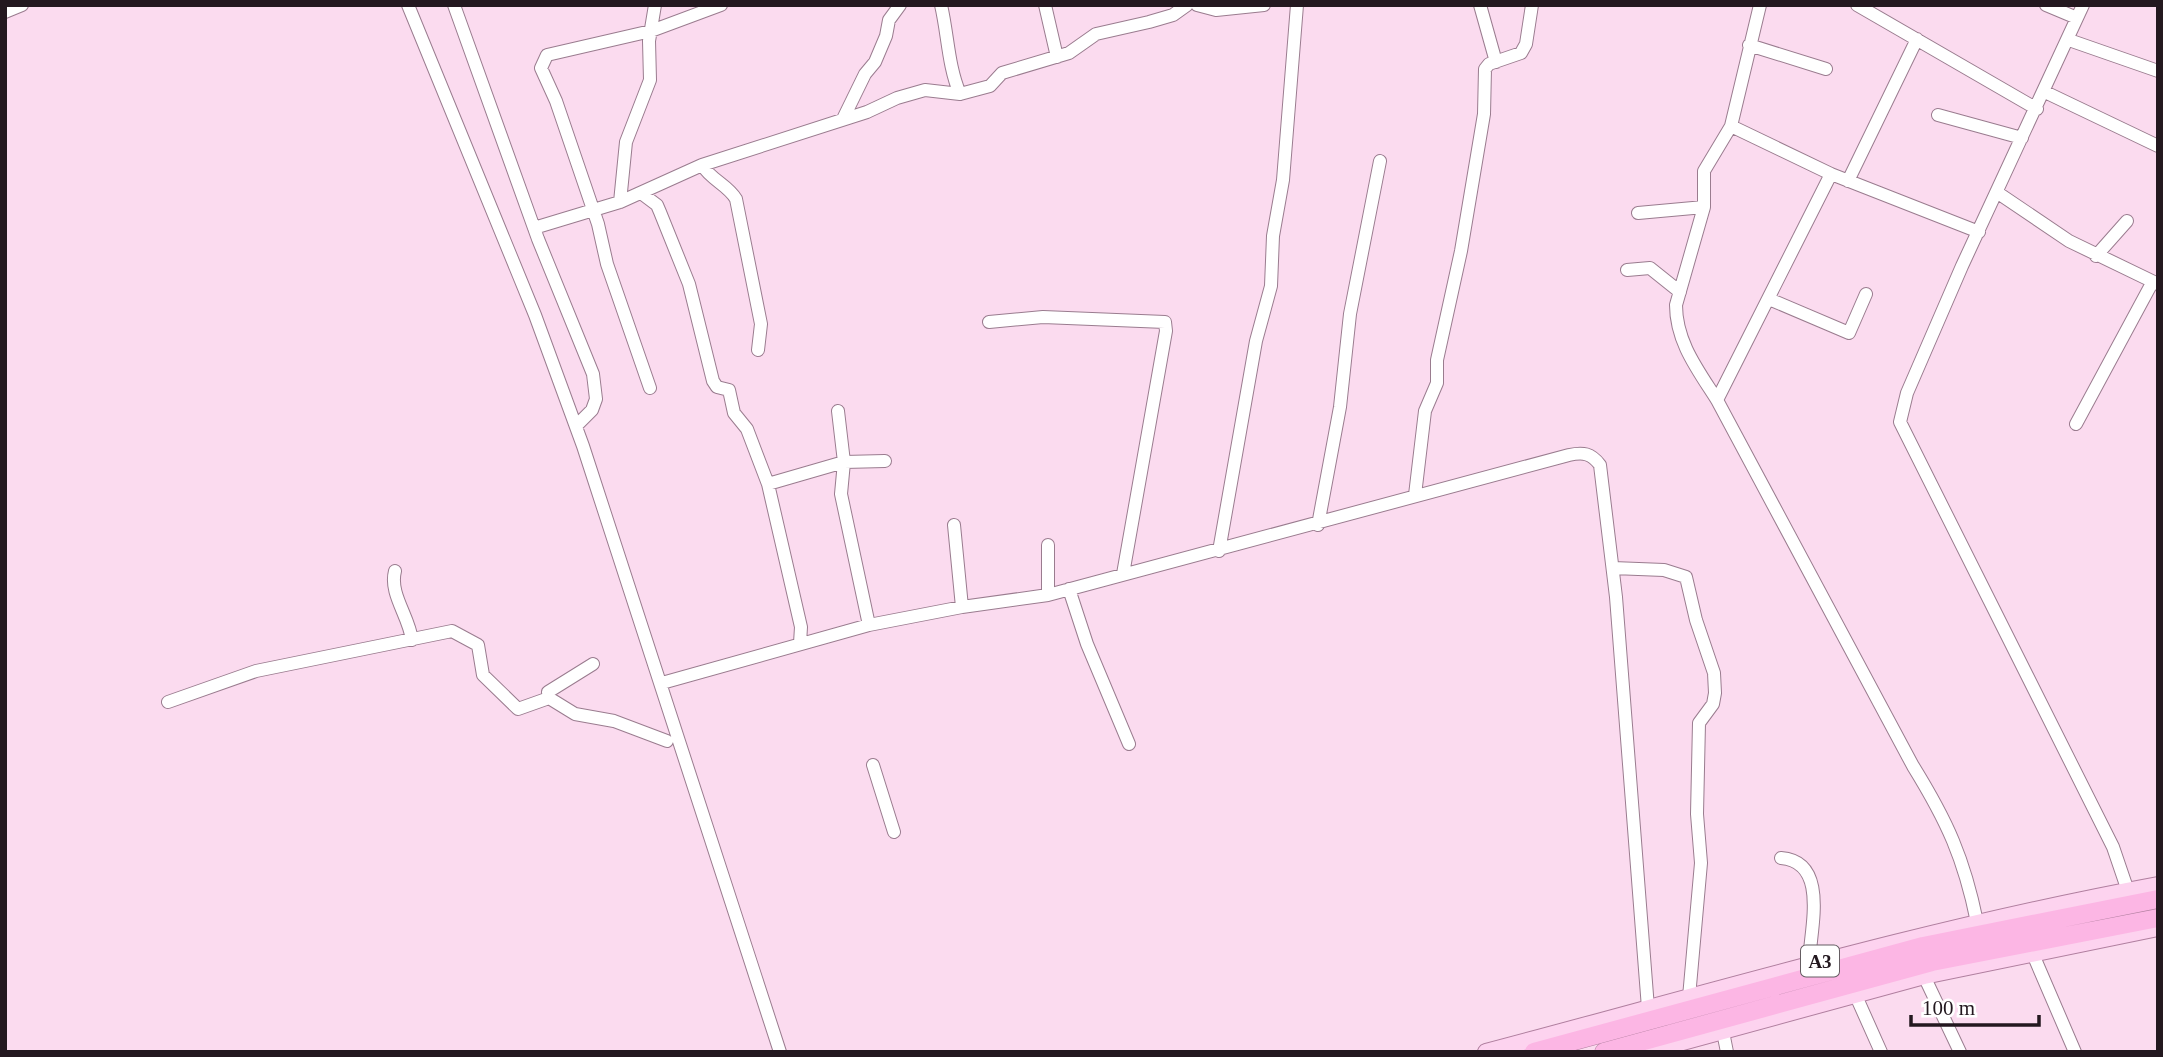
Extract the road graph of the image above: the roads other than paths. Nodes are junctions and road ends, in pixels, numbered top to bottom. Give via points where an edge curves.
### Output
1 (22, 5) edge
2 (408, 5) edge
3 (454, 5) edge
4 (655, 5) edge
5 (721, 5) edge
6 (900, 5) edge
7 (941, 5) edge
8 (1045, 5) edge
9 (1264, 5) edge
10 (1297, 5) edge
11 (1480, 5) edge
12 (1532, 5) edge
13 (1760, 5) edge
14 (1857, 5) edge
15 (2046, 5) edge
16 (2083, 5) edge
17 (1192, 6) edge
18 (705, 9) edge
19 (5, 12) edge
20 (2077, 18) junction
21 (650, 31) junction
22 (1917, 39) junction
23 (2069, 40) junction
24 (1749, 45) junction
25 (1057, 57) junction
26 (1496, 62) junction
27 (1826, 69) dead end
28 (2158, 72) edge
29 (2045, 92) junction
30 (960, 94) junction
31 (2037, 108) junction
32 (1938, 115) dead end
33 (843, 119) junction
34 (1731, 127) junction
35 (2022, 138) junction
36 (2158, 146) edge
37 (1380, 160) dead end
38 (702, 165) junction
39 (1831, 174) junction
40 (1848, 181) junction
41 (641, 193) junction
42 (1997, 193) junction
43 (620, 202) junction
44 (1704, 207) junction
45 (593, 212) junction
46 (1638, 213) dead end
47 (2127, 221) dead end
48 (534, 228) junction
49 (1979, 232) junction
50 (2095, 256) junction
51 (1627, 271) dead end
52 (2155, 283) edge
53 (1680, 292) junction
54 (1866, 294) dead end
55 (1769, 299) junction
56 (989, 322) dead end
57 (758, 350) dead end
58 (650, 388) dead end
59 (1717, 400) junction
60 (838, 411) dead end
61 (2076, 424) dead end
62 (576, 426) junction
63 (885, 461) dead end
64 (844, 462) junction
65 (768, 484) junction
66 (1415, 495) junction
67 (954, 525) dead end
68 (1318, 525) junction
69 (1048, 545) dead end
70 (1219, 551) junction
71 (1613, 568) junction
72 (396, 571) dead end
73 (1123, 574) junction
74 (1069, 589) junction
75 (1048, 595) junction
76 (962, 607) junction
77 (869, 625) junction
78 (412, 639) junction
79 (800, 643) junction
80 (593, 664) dead end
81 (662, 683) junction
82 (549, 698) junction
83 (168, 702) dead end
84 (667, 741) dead end
85 (1129, 744) dead end
86 (873, 765) dead end
87 (894, 832) dead end
88 (1781, 858) dead end
89 (2158, 885) edge
90 (2128, 891) junction
91 (2158, 899) edge
92 (2158, 918) edge
93 (1977, 922) junction
94 (2158, 928) edge
95 (2032, 952) junction
96 (1809, 965) junction
97 (1924, 976) junction
98 (1856, 996) junction
99 (1689, 997) junction
100 (1648, 1009) junction
101 (1723, 1031) junction
102 (780, 1052) edge
103 (1486, 1052) edge
104 (1534, 1052) edge
105 (1604, 1052) edge
106 (1646, 1052) edge
107 (1727, 1052) edge
108 (1881, 1052) edge
109 (1960, 1052) edge
110 (2075, 1052) edge

1 - 19 street
2 - 62 street via 510,251
3 - 48 street
4 - 21 street
5 - 18 street
6 - 33 street via 888,20 875,62
7 - 30 street via 951,73
8 - 25 street
9 - 17 street via 1216,10
10 - 70 street via 1271,286 1251,366
11 - 26 street
12 - 26 street via 1521,53
13 - 24 street
14 - 22 street
15 - 20 street
16 - 20 street
17 - 25 street via 1096,34 1081,47
18 - 21 street
20 - 23 street
21 - 43 street via 650,80 626,142
21 - 45 street via 547,55 542,62
22 - 31 street
22 - 40 street
23 - 28 street
23 - 29 street
24 - 27 street
24 - 34 street
25 - 30 street via 1002,73 990,86
26 - 66 street via 1485,69 1484,114 1437,360 1437,383 1425,411
29 - 31 street
29 - 36 street
30 - 33 street via 925,90
31 - 35 street
32 - 35 street
33 - 38 street
34 - 39 street
34 - 44 street via 1704,171
35 - 42 street
37 - 68 street via 1350,314 1340,407
38 - 41 street
38 - 57 street via 712,180 736,199 761,324
39 - 40 street
39 - 55 street
40 - 49 street
41 - 43 street
41 - 65 street via 657,205 689,284 711,377 717,387 729,390 734,413 747,429
42 - 49 street
42 - 50 street
43 - 45 street
44 - 46 street
44 - 53 street
45 - 48 street
45 - 58 street
47 - 50 street
48 - 62 street via 596,387 592,410
49 - 90 street via 1907,393 1900,422 2113,847
50 - 52 street
51 - 53 street via 1650,268
52 - 61 street
53 - 59 street via 1676,305 1680,335
54 - 55 street via 1849,333
55 - 59 street
56 - 73 street via 1043,317 1165,322
59 - 93 street via 1946,820 1967,874
60 - 64 street
62 - 81 street
63 - 64 street
64 - 65 street
64 - 77 street via 842,494
65 - 79 street via 801,627
66 - 68 street
66 - 71 street via 1569,455 1593,456 1600,465
67 - 76 street
68 - 70 street
69 - 75 street
70 - 73 street
71 - 99 street via 1664,570 1686,577 1714,673 1714,700 1699,723 1700,874
71 - 100 street
72 - 78 street via 394,589
73 - 74 street
74 - 75 street
74 - 85 street
75 - 76 street
76 - 77 street
77 - 79 street
78 - 82 street via 452,631 478,645 483,675 518,709
78 - 83 street via 256,671
79 - 81 street
80 - 82 street via 548,692
81 - 102 street
82 - 84 street via 575,714 614,721
86 - 87 street
88 - 96 street via 1800,864 1808,875 1815,904
89 - 90 main road, A3
90 - 93 main road, A3
91 - 104 highway, A3 via 1923,946
92 - 105 highway, A3 via 1932,962
93 - 96 main road, A3
94 - 95 main road, A3
95 - 97 main road, A3
95 - 110 street
96 - 99 main road, A3
97 - 98 main road, A3
97 - 109 street
98 - 101 main road, A3
98 - 108 street
99 - 100 main road, A3
100 - 103 main road, A3
101 - 106 main road, A3
101 - 107 street

